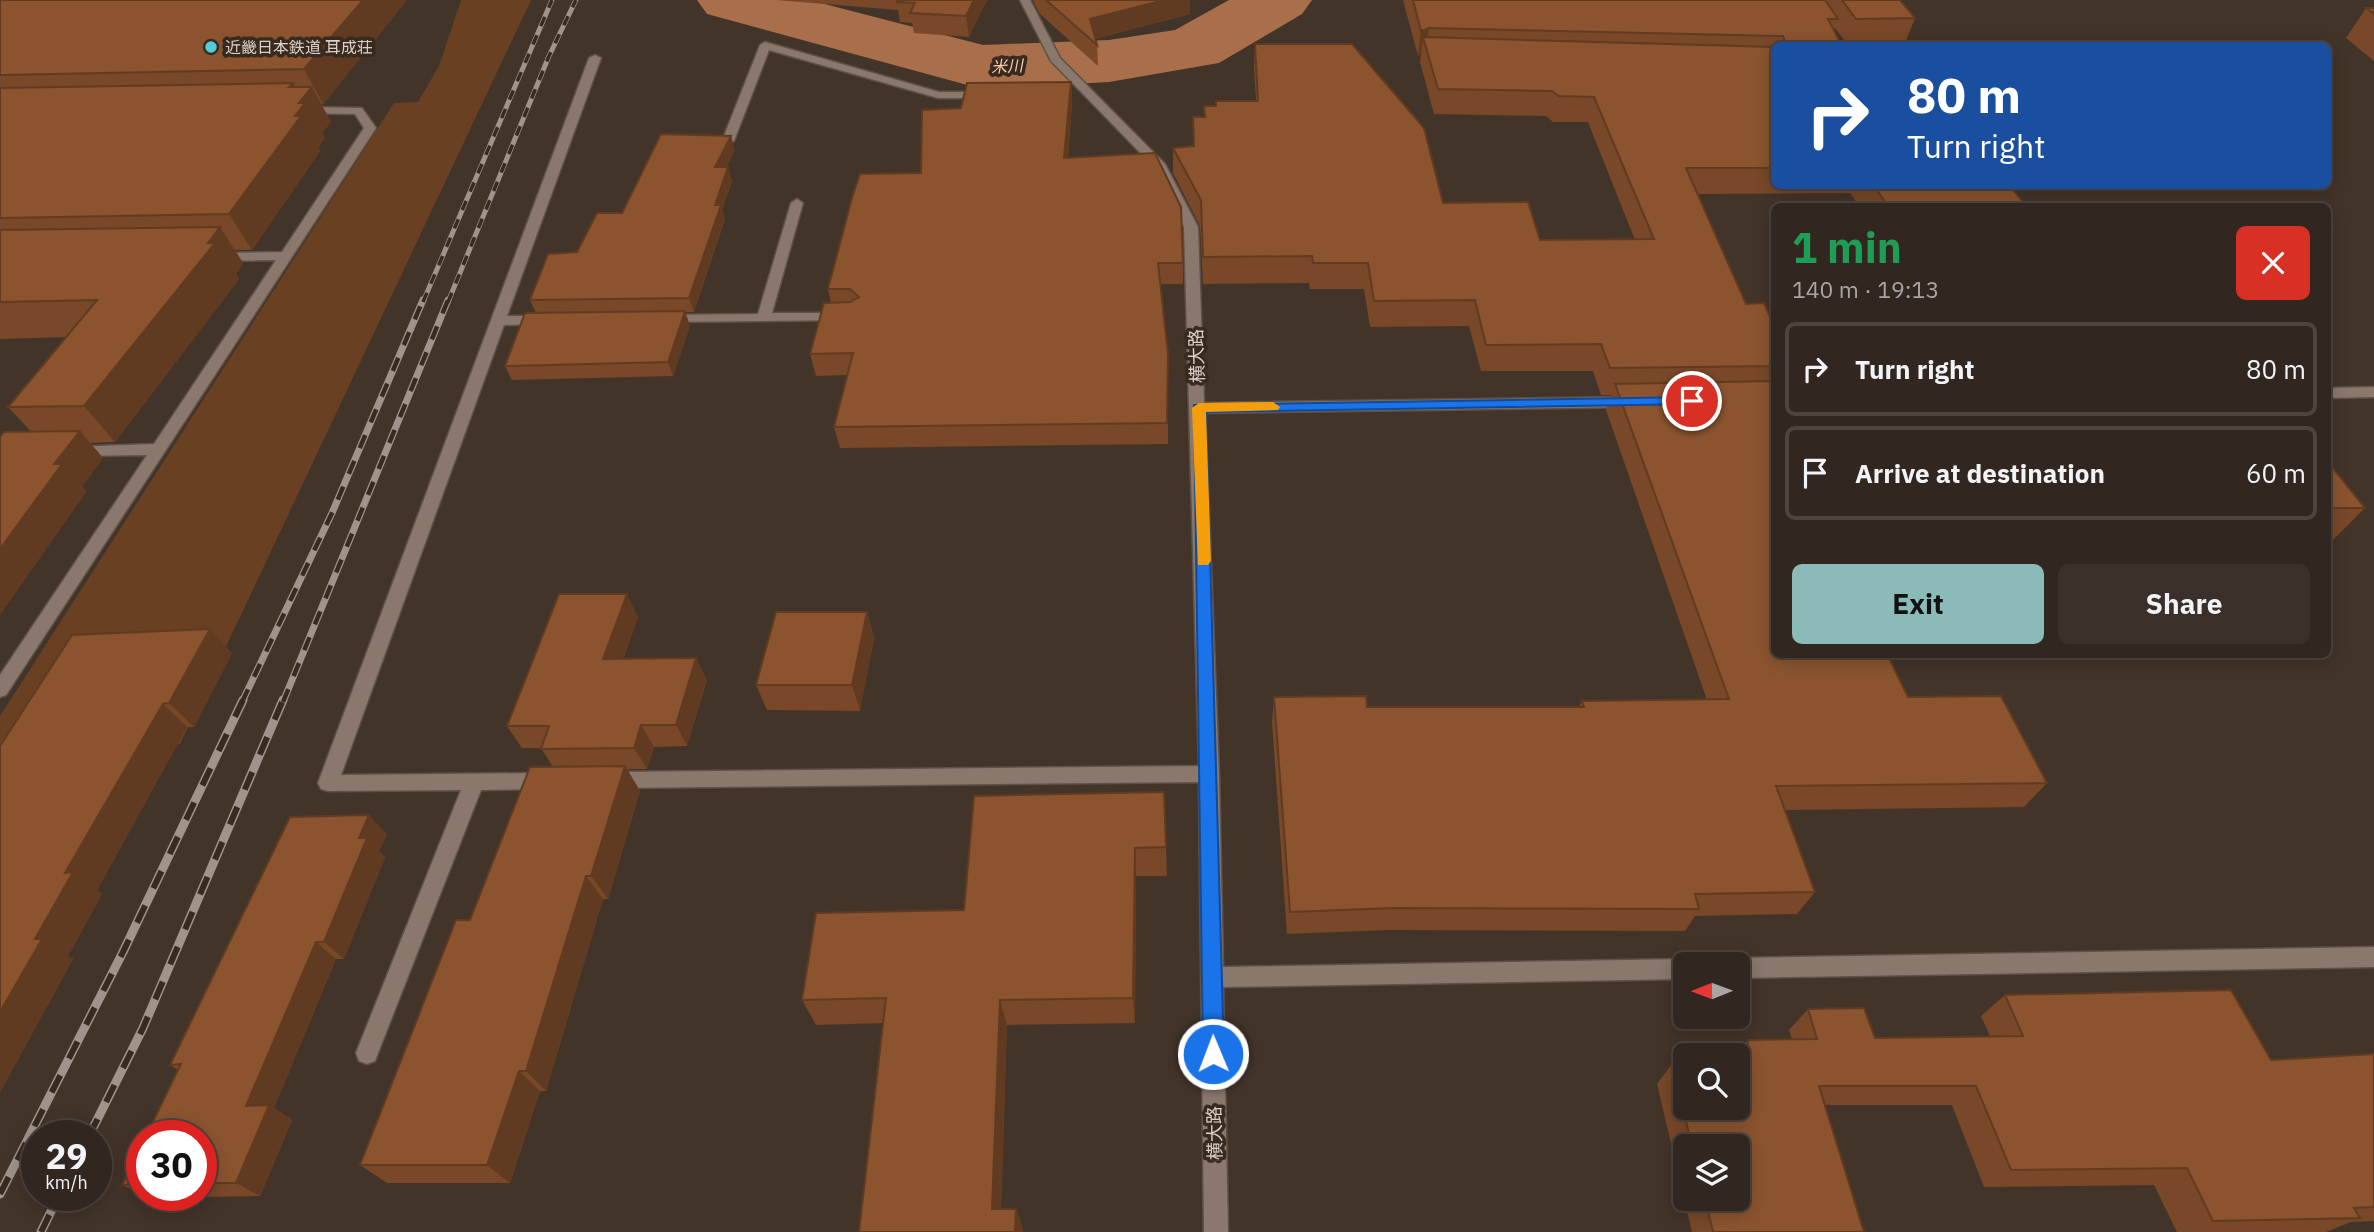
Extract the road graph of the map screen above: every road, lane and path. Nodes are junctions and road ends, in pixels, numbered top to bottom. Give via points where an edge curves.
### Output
1 (1025, 0) edge
2 (595, 58) dead end
3 (1006, 94) edge
4 (288, 111) edge
5 (728, 141) edge
6 (797, 203) dead end
7 (283, 256) junction
8 (202, 257) edge
9 (855, 317) edge
10 (764, 318) junction
11 (652, 319) edge
12 (554, 320) edge
13 (498, 321) junction
14 (2374, 392) edge
15 (2331, 393) edge
16 (1651, 402) edge
17 (1199, 408) junction
18 (159, 449) junction
19 (53, 451) edge
20 (0, 690) edge
21 (1209, 774) junction
22 (599, 780) edge
23 (571, 781) edge
24 (474, 782) junction
25 (2374, 957) edge
26 (1750, 968) edge
27 (1673, 969) edge
28 (1212, 977) junction
29 (367, 1053) dead end
30 (1216, 1232) edge

1 - 17 street, 横大路 via 1055,59 1161,167 1192,226
2 - 13 street
3 - 5 street via 938,95 765,45
4 - 7 street via 358,110 370,128
6 - 10 street
7 - 8 street
7 - 18 street
9 - 10 street
10 - 11 street
12 - 13 street
13 - 24 street via 328,783
14 - 15 street
16 - 17 street
17 - 21 street, 横大路
18 - 19 street
18 - 20 street
21 - 22 street
21 - 28 street, 横大路
23 - 24 street
24 - 29 street
25 - 26 street
27 - 28 street
28 - 30 street, 横大路

